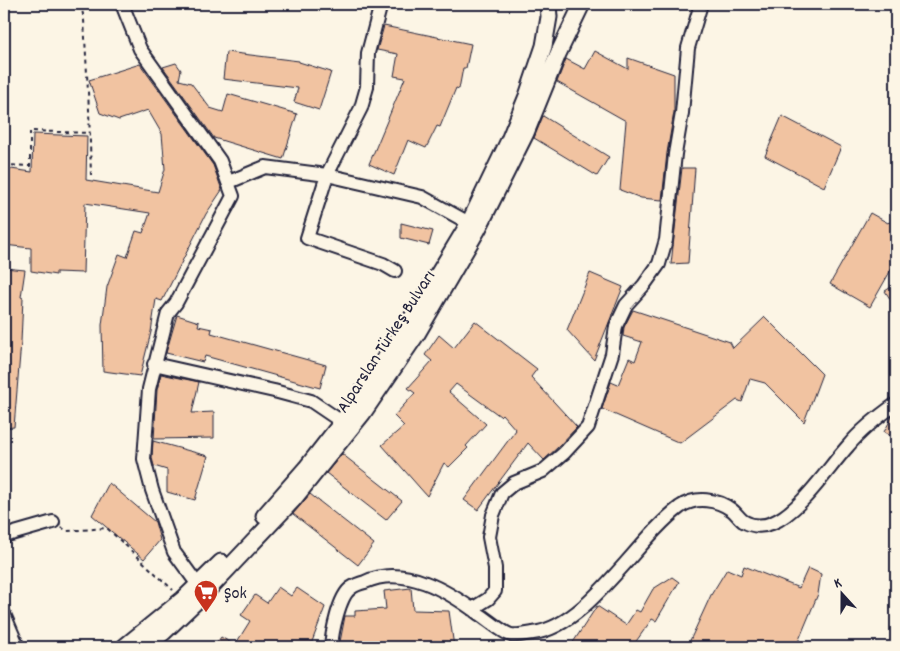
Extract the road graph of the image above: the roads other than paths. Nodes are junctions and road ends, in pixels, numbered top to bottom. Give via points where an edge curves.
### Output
1 (122, 4) edge
2 (381, 4) edge
3 (548, 4) edge
4 (582, 4) edge
5 (700, 4) edge
6 (327, 174) junction
7 (229, 182) junction
8 (469, 223) junction
9 (395, 271) dead end
10 (154, 364) junction
11 (896, 404) edge
12 (342, 422) junction
13 (53, 522) road end
14 (4, 536) edge
15 (198, 584) junction
16 (472, 609) junction
17 (4, 614) edge
18 (510, 635) junction
19 (18, 647) edge
20 (124, 647) edge
21 (145, 647) edge
22 (331, 647) edge
23 (516, 647) edge

1 - 7 street via 140,49 220,161
2 - 6 street via 368,53 367,87 361,108
3 - 8 main road, Alparslan Türkeş Bulvarı via 544,46 527,96
4 - 21 main road, Alparslan Türkeş Bulvarı via 526,133 478,229 411,342 363,413 293,500 206,592
5 - 16 street via 688,48 668,231 659,264 626,305 616,326 612,354 588,427 543,471 514,483 502,493 489,537 495,568 495,591
6 - 7 street via 265,167
6 - 8 street via 422,197
6 - 9 street via 307,238
7 - 10 street via 233,196 168,313
8 - 12 main road, Alparslan Türkeş Bulvarı via 408,324
10 - 12 street via 311,401
10 - 15 street via 144,459 174,552
11 - 18 street via 869,424 823,478 773,523 760,527 742,521 733,510 715,501 697,500 682,506 657,527 585,606 561,625 536,633
12 - 15 main road, Alparslan Türkeş Bulvarı via 258,524
13 - 14 street
15 - 20 main road, Alparslan Türkeş Bulvarı
16 - 18 street
16 - 22 street via 431,586 404,576 378,576 350,588 337,612
17 - 19 street
18 - 23 street

